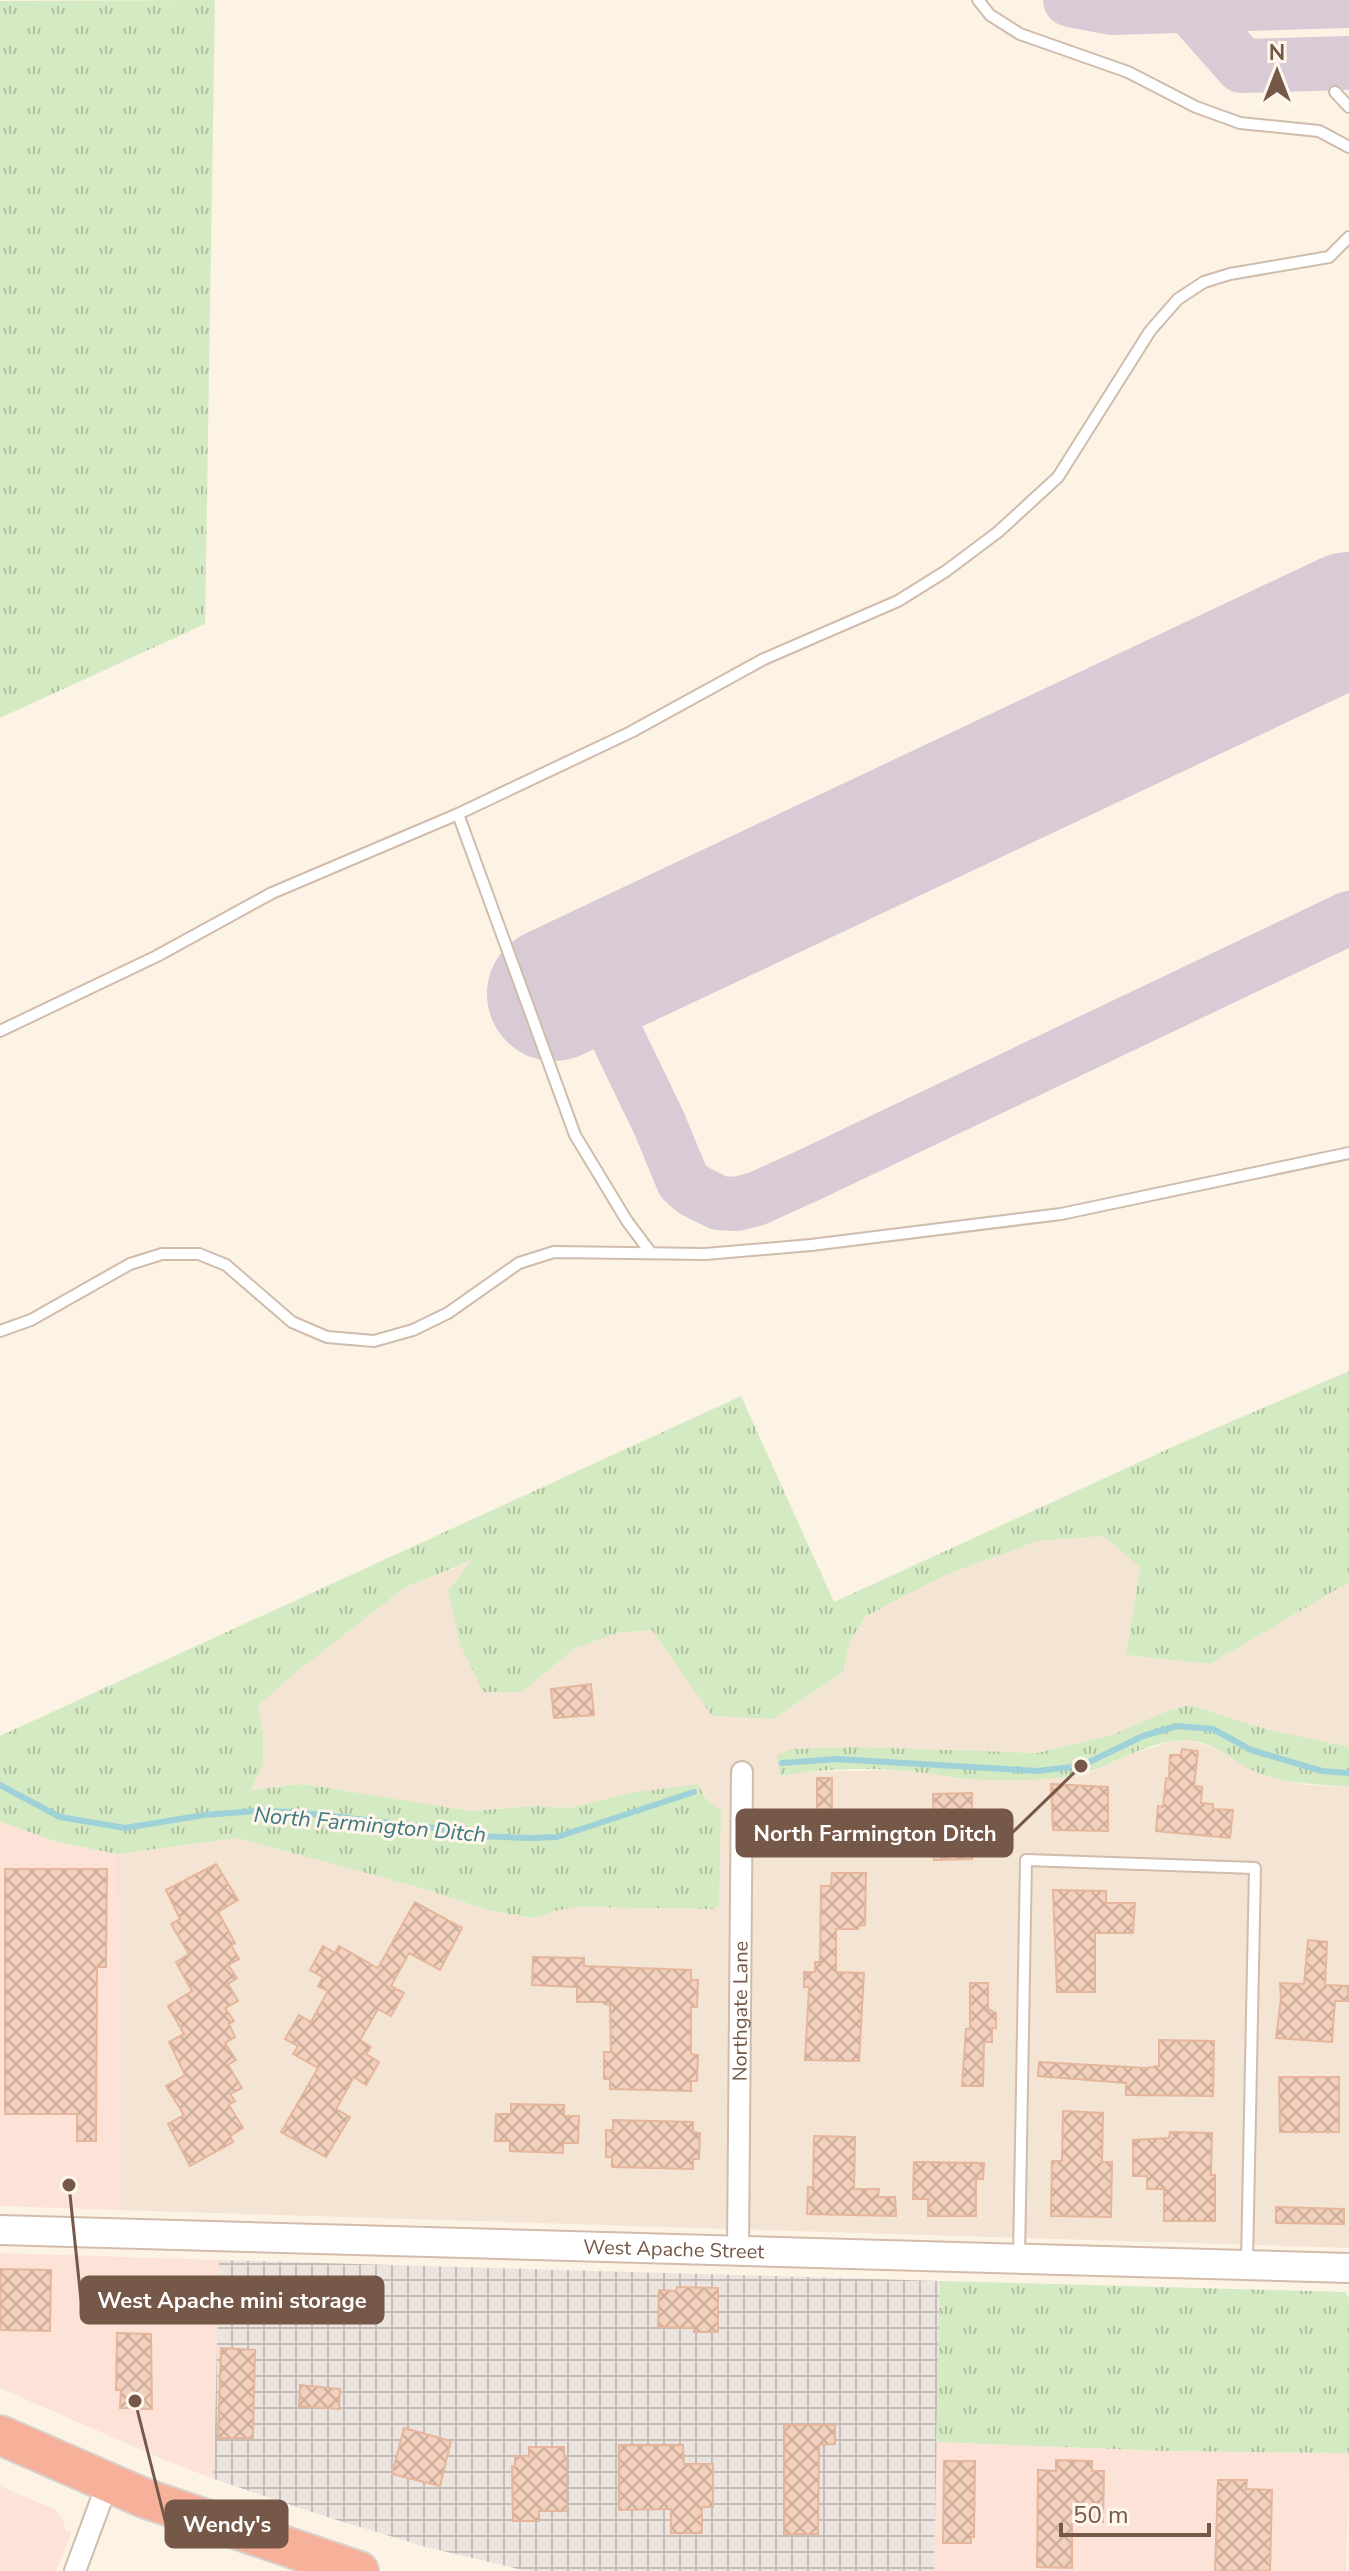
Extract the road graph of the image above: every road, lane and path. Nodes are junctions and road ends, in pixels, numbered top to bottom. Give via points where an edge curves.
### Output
1 (978, 0) edge
2 (1335, 92) dead end
3 (1349, 107) edge
4 (1349, 147) edge
5 (1349, 237) edge
6 (458, 814) junction
7 (0, 1031) edge
8 (1349, 1153) edge
9 (651, 1253) junction
10 (0, 1331) edge
11 (742, 1772) dead end
12 (0, 2230) edge
13 (738, 2251) junction
14 (1019, 2259) junction
15 (1247, 2266) junction
16 (1349, 2268) edge
17 (0, 2435) edge
18 (108, 2482) junction
19 (75, 2571) edge
20 (359, 2571) edge

1 - 4 lane via 990,15 1020,34 1128,72 1196,107 1240,123 1319,131
2 - 3 lane
5 - 6 lane via 1329,257 1230,274 1204,282 1178,299 1150,331 1058,477 946,571 898,601 764,659 631,732
6 - 7 lane via 272,893 157,956
6 - 9 lane via 575,1135
8 - 9 lane via 1061,1214 811,1245
9 - 10 lane via 554,1252 519,1263 448,1313 374,1341 327,1337 292,1322 226,1265 199,1254 162,1254 130,1264 31,1320
11 - 13 street, Northgate Lane
12 - 13 main road, West Apache Street
13 - 14 main road, West Apache Street
14 - 15 main road, West Apache Street
14 - 15 lane via 1026,1860 1042,1860 1255,1868
15 - 16 main road, West Apache Street
17 - 18 highway
18 - 19 street
18 - 20 highway

